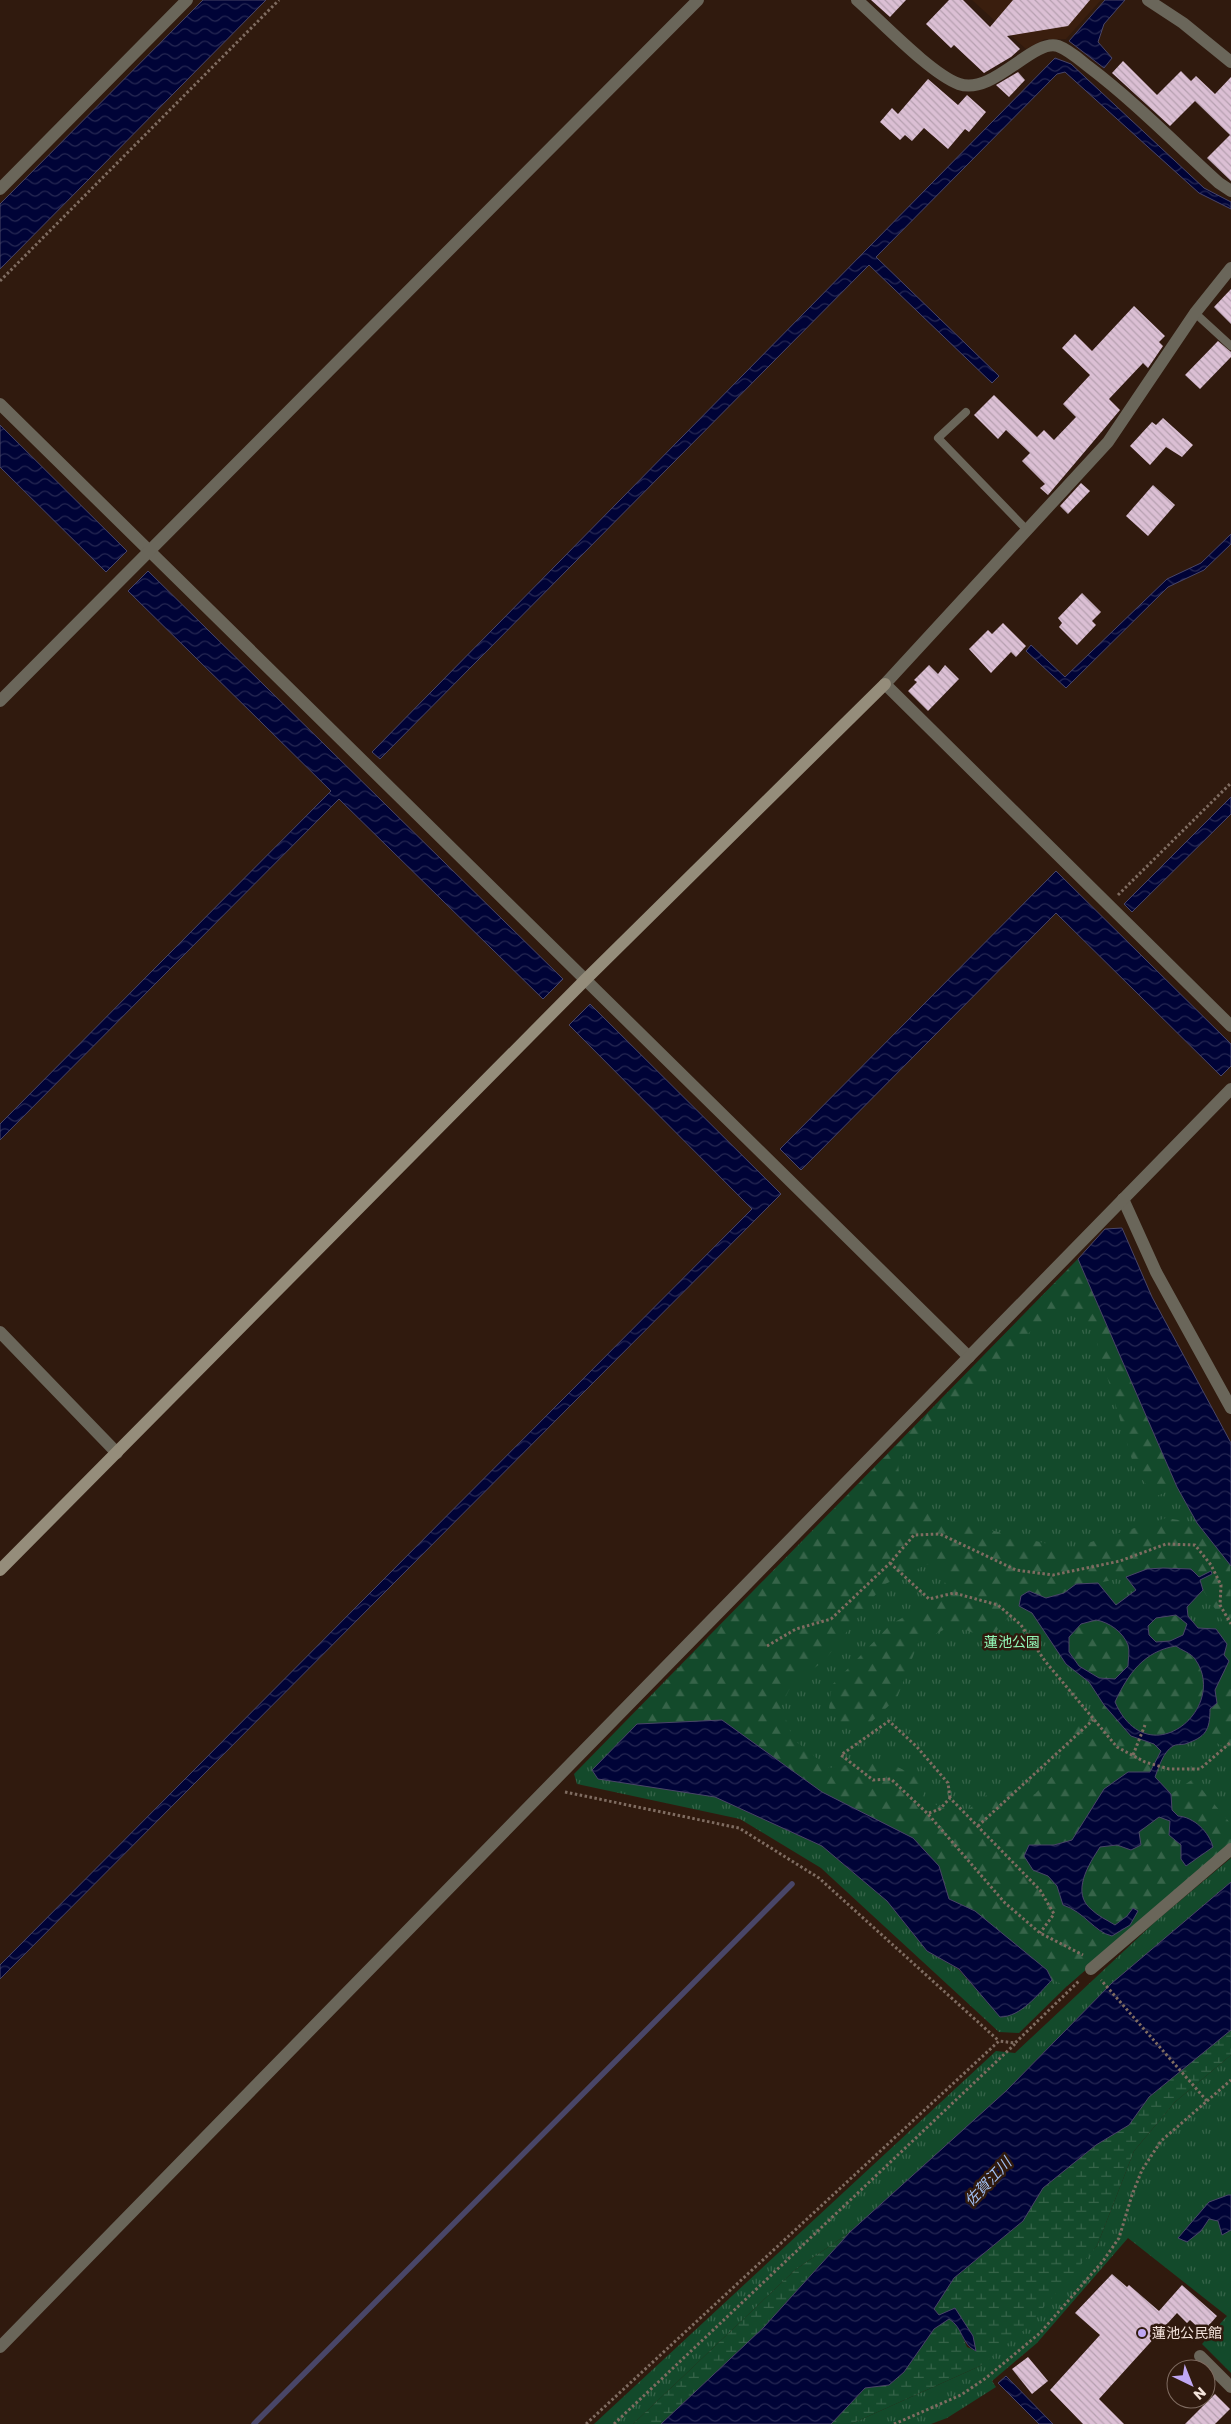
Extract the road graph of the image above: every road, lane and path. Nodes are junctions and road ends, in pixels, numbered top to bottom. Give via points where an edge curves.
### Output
1 (187, 0) edge
2 (279, 0) edge
3 (698, 0) edge
4 (857, 0) edge
5 (1148, 0) edge
6 (1231, 62) edge
7 (0, 189) edge
8 (1231, 190) edge
9 (1231, 268) edge
10 (0, 281) edge
11 (1194, 313) junction
12 (1231, 346) edge
13 (0, 404) edge
14 (966, 412) dead end
15 (1026, 530) junction
16 (150, 550) junction
17 (885, 684) junction
18 (0, 701) edge
19 (1231, 782) edge
20 (1108, 905) junction
21 (585, 980) junction
22 (1231, 1026) edge
23 (1231, 1089) edge
24 (1122, 1199) junction
25 (0, 1332) edge
26 (968, 1357) junction
27 (1231, 1408) edge
28 (117, 1453) junction
29 (890, 1563) junction
30 (0, 1570) edge
31 (1231, 1624) edge
32 (767, 1646) dead end
33 (1093, 1720) junction
34 (1145, 1725) dead end
35 (1231, 1742) edge
36 (1133, 1755) junction
37 (547, 1788) junction
38 (950, 1798) junction
39 (928, 1814) junction
40 (978, 1826) junction
41 (1231, 1849) edge
42 (1040, 1933) junction
43 (1095, 1973) junction
44 (999, 2041) junction
45 (1015, 2043) junction
46 (1231, 2080) edge
47 (1206, 2101) junction
48 (0, 2347) edge
49 (1200, 2356) dead end
50 (1231, 2387) edge
51 (586, 2424) edge
52 (614, 2424) edge
53 (894, 2424) edge

1 - 7 street
2 - 10 path
3 - 16 street
4 - 8 street via 934,69 961,85 979,84 1004,73 1043,46 1056,45 1066,50 1103,77 1219,183
5 - 6 street via 1183,23
9 - 11 street
11 - 12 lane
11 - 15 street via 1108,442
13 - 16 street
14 - 15 lane via 938,438
15 - 17 street
16 - 18 street
16 - 21 street
17 - 20 street
17 - 21 street
19 - 20 path
20 - 22 street
21 - 26 street
21 - 28 street
23 - 24 street
24 - 26 street
24 - 27 street via 1156,1272
25 - 28 street
26 - 37 street
28 - 30 street
29 - 31 path via 914,1535 940,1534 1016,1570 1053,1576 1120,1560 1166,1544 1195,1545 1221,1585 1220,1605
29 - 32 path via 832,1620 796,1629
29 - 33 path via 929,1599 954,1593 998,1605 1021,1625 1045,1661
33 - 36 path via 1117,1747
33 - 40 path
34 - 36 path
35 - 36 path via 1200,1769 1169,1769
37 - 44 path via 738,1828 819,1878
37 - 48 street
38 - 39 path via 940,1809
38 - 39 path via 948,1783 918,1747 889,1721 841,1755 873,1780 891,1779
38 - 40 path
39 - 42 path via 1005,1903
40 - 42 path via 1040,1890 1054,1914
41 - 43 street
42 - 43 path via 1084,1955
43 - 45 path
43 - 47 path
44 - 45 path
44 - 51 path
45 - 52 path
46 - 47 path
47 - 53 path via 1161,2141 1142,2170 1119,2238 1040,2333 961,2395
49 - 50 street

